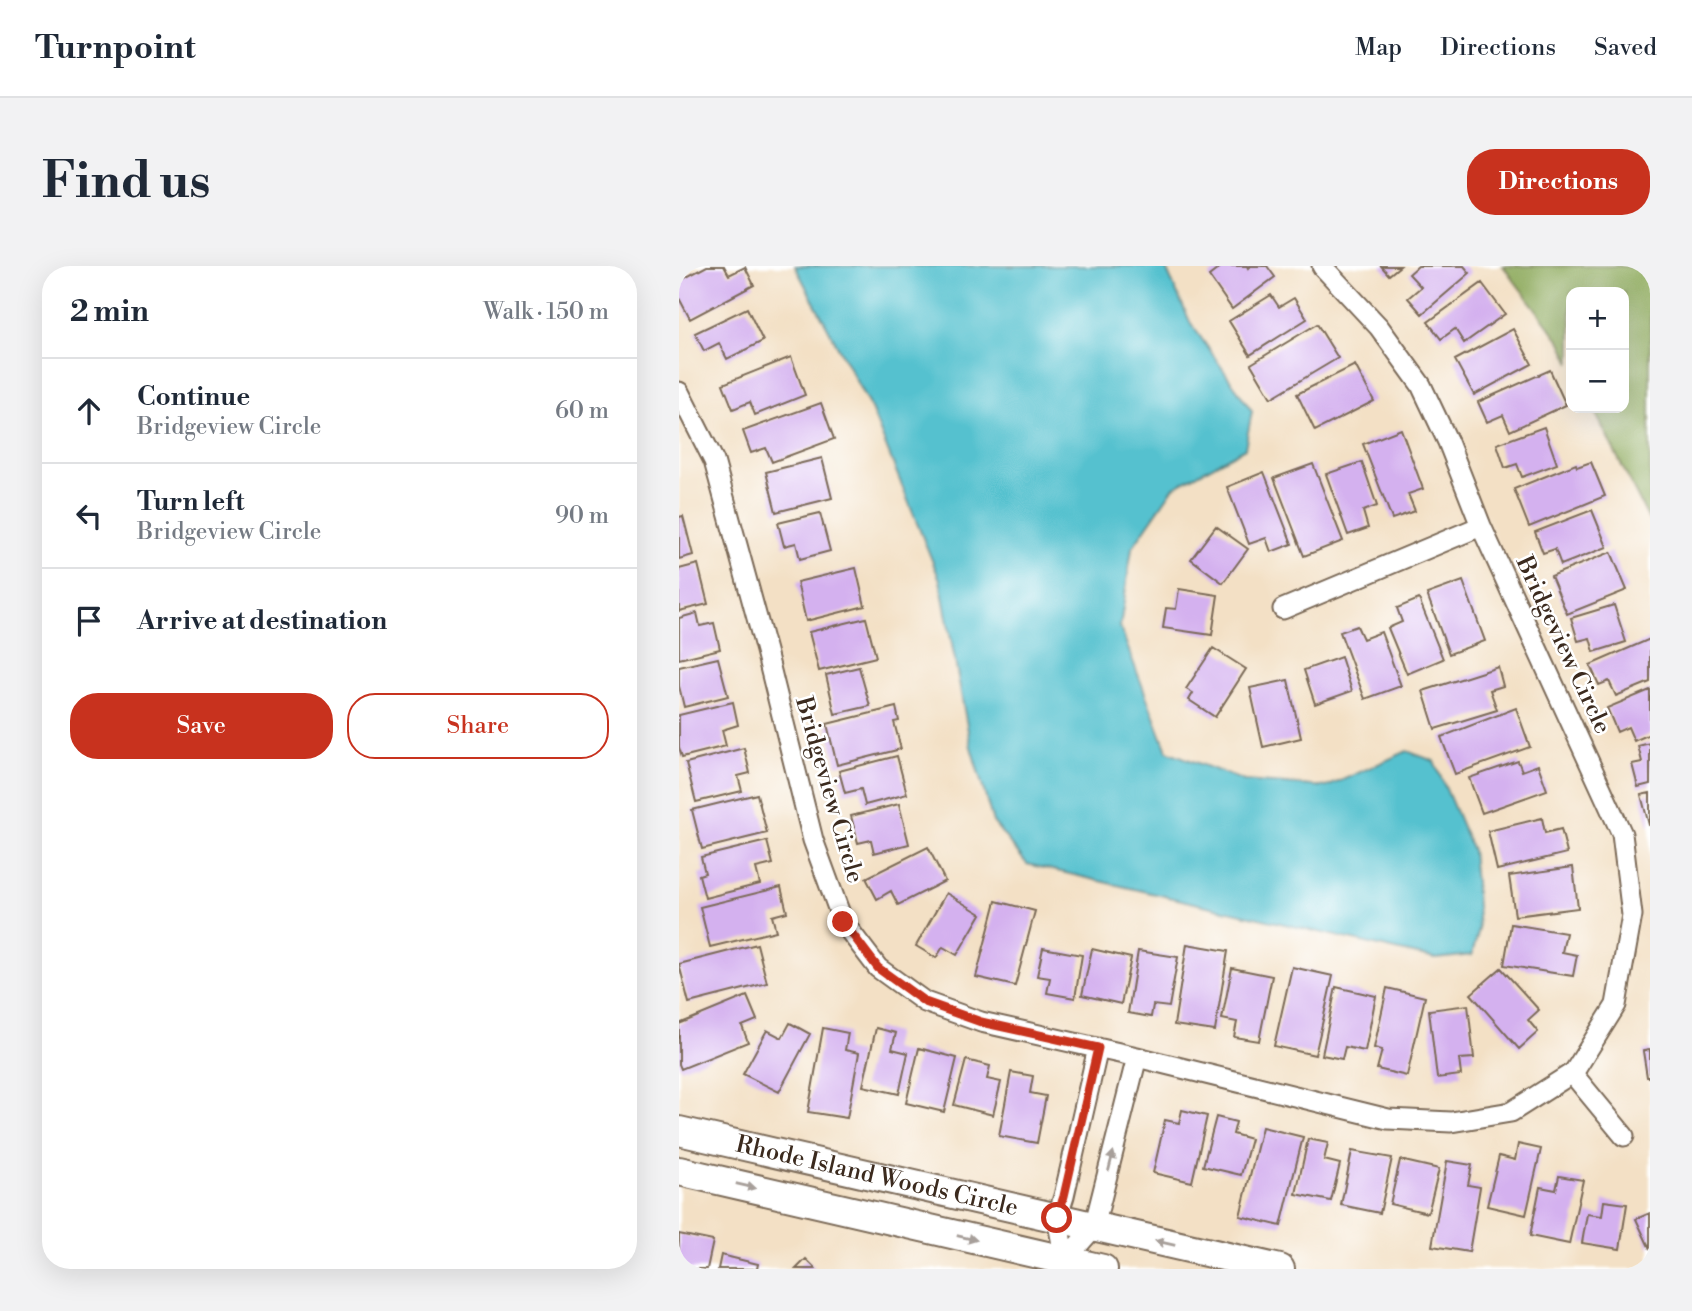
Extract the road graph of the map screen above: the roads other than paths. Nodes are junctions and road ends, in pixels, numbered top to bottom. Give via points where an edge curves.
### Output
1 (1322, 266) edge
2 (679, 392) edge
3 (1481, 526) junction
4 (1283, 609) dead end
5 (1098, 1048) junction
6 (1137, 1057) junction
7 (1572, 1073) junction
8 (679, 1131) edge
9 (1624, 1136) dead end
10 (679, 1171) edge
11 (1057, 1218) junction
12 (1094, 1227) junction
13 (1065, 1260) junction
14 (1104, 1269) edge
15 (1280, 1269) edge

1 - 3 street, Bridgeview Circle via 1379,327 1421,385
2 - 5 street, Bridgeview Circle via 715,461 813,839 843,922 878,968 925,1002 981,1022
3 - 4 street
3 - 7 street, Bridgeview Circle via 1622,834 1632,915 1616,1005
5 - 6 street, Bridgeview Circle
5 - 11 street
6 - 7 street, Bridgeview Circle via 1388,1118 1451,1122 1511,1112
12 -> 6 street
7 - 9 street
8 - 11 street, Rhode Island Woods Circle
10 -> 13 street, Rhode Island Woods Circle
11 - 12 street, Rhode Island Woods Circle
11 - 13 street
12 - 13 street
15 -> 12 street, Rhode Island Woods Circle
13 - 14 street, Rhode Island Woods Circle

